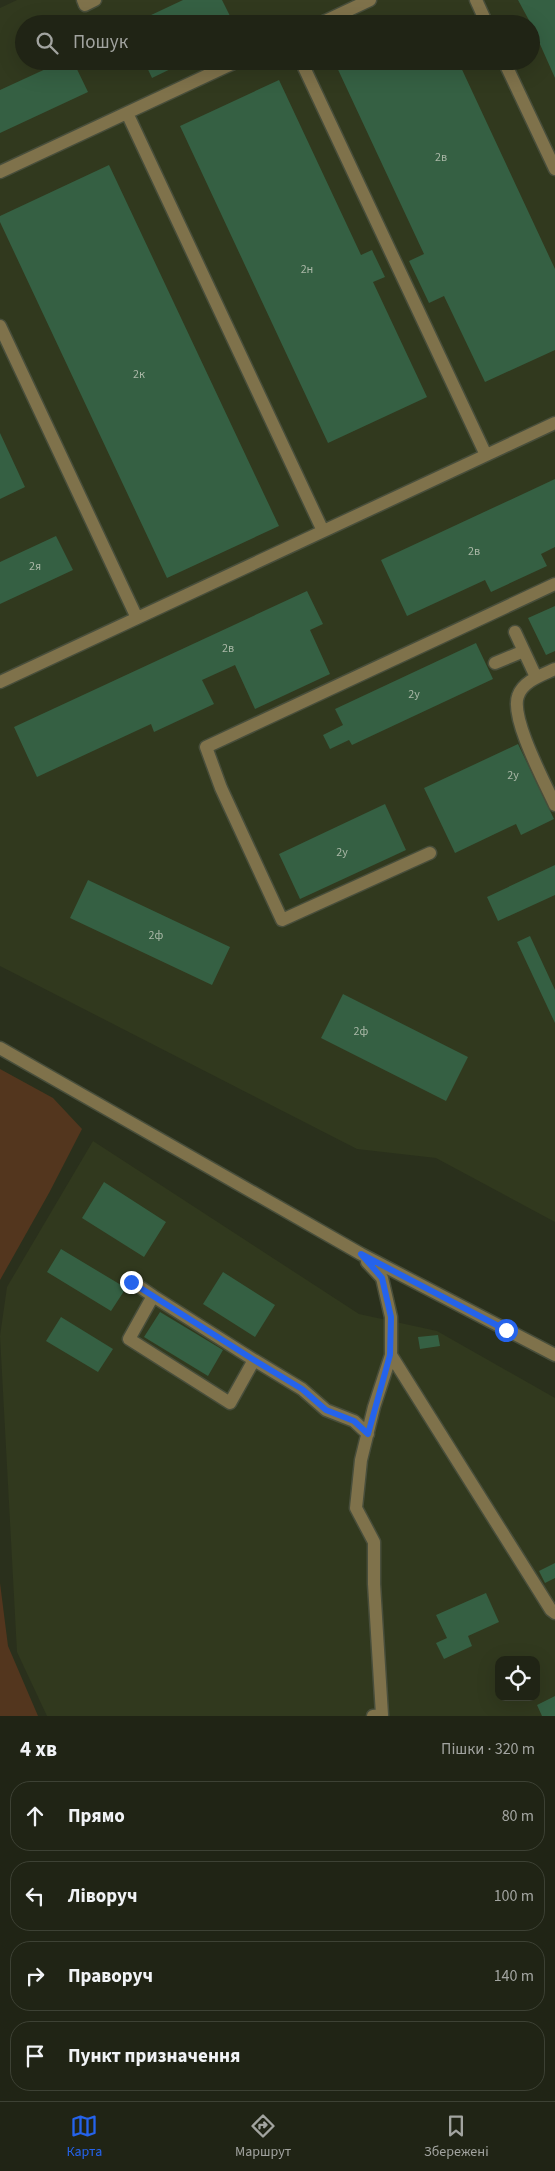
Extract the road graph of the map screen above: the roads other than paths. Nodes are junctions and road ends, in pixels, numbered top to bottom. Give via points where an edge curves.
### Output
1 (83, 0) edge
2 (95, 0) edge
3 (370, 0) edge
4 (476, 0) edge
5 (338, 15) edge
6 (483, 15) edge
7 (219, 70) edge
8 (305, 70) edge
9 (508, 70) edge
10 (126, 113) junction
11 (555, 169) edge
12 (0, 172) edge
13 (0, 326) edge
14 (555, 423) edge
15 (486, 455) junction
16 (323, 531) junction
17 (555, 584) edge
18 (137, 618) junction
19 (515, 632) dead end
20 (524, 650) junction
21 (495, 663) dead end
22 (555, 669) edge
23 (536, 677) junction
24 (0, 682) edge
25 (555, 805) edge
26 (430, 853) dead end
27 (0, 1048) edge
28 (361, 1254) junction
29 (131, 1282) dead end
30 (153, 1296) junction
31 (390, 1355) junction
32 (555, 1355) edge
33 (254, 1360) junction
34 (368, 1434) junction
35 (555, 1613) edge
36 (373, 1716) edge

1 - 2 lane via 85,5
3 - 5 lane
4 - 6 lane
7 - 10 lane
8 - 15 lane
9 - 11 lane
10 - 12 lane
10 - 16 lane
13 - 18 lane
14 - 15 lane
15 - 16 lane
16 - 18 lane
17 - 26 lane via 206,748 282,920
18 - 24 lane
19 - 20 lane
20 - 21 lane
20 - 23 lane
22 - 23 lane
23 - 25 lane via 518,696 519,722
27 - 28 lane
28 - 31 lane via 382,1278 391,1317
28 - 32 lane
29 - 30 lane
30 - 33 lane
30 - 33 lane via 130,1339 230,1403
31 - 34 lane
31 - 35 lane
33 - 34 lane via 302,1389 326,1410 354,1421
34 - 36 lane via 361,1460 356,1508 374,1542 382,1715

